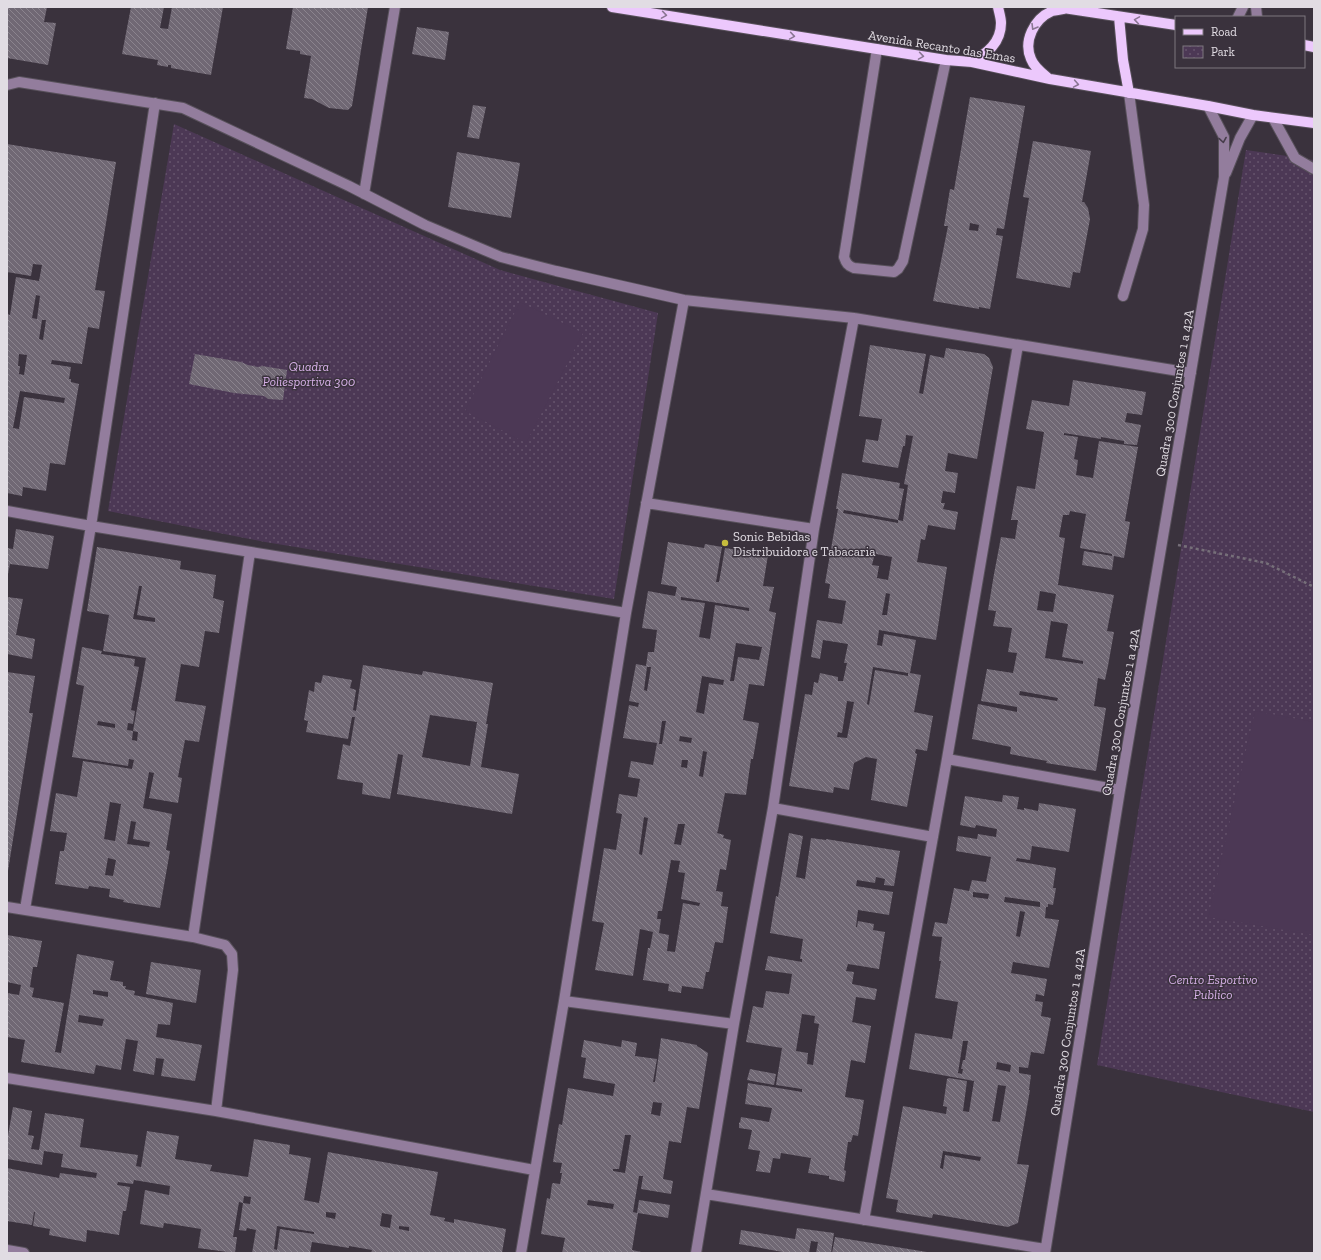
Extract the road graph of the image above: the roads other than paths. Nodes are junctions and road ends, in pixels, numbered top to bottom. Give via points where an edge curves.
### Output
1 (395, 7) edge
2 (612, 7) edge
3 (998, 7) edge
4 (1243, 7) edge
5 (1062, 8) edge
6 (1238, 16) edge
7 (1119, 17) junction
8 (1175, 25) edge
9 (877, 49) junction
10 (946, 60) junction
11 (972, 62) junction
12 (1050, 79) junction
13 (7, 85) edge
14 (1129, 93) junction
15 (155, 103) junction
16 (1208, 106) junction
17 (1253, 115) junction
18 (1273, 118) junction
19 (1314, 123) edge
20 (1314, 168) edge
21 (1224, 177) junction
22 (364, 194) junction
23 (1123, 296) dead end
24 (684, 300) junction
25 (854, 318) junction
26 (1018, 346) junction
27 (1191, 373) junction
28 (646, 503) junction
29 (7, 511) edge
30 (91, 526) junction
31 (814, 529) junction
32 (250, 552) junction
33 (626, 613) junction
34 (947, 759) junction
35 (1120, 790) junction
36 (773, 808) junction
37 (933, 837) junction
38 (7, 907) edge
39 (25, 910) junction
40 (193, 936) junction
41 (564, 1002) junction
42 (734, 1024) junction
43 (7, 1078) edge
44 (216, 1111) junction
45 (534, 1170) junction
46 (706, 1194) junction
47 (864, 1220) junction
48 (7, 1250) edge
49 (1045, 1251) edge
50 (24, 1253) edge
51 (521, 1253) edge
52 (696, 1253) edge

1 - 22 street
2 -> 9 main road, Avenida Recanto das Emas
3 - 11 main road via 1001,23 997,40 987,53
4 - 6 street
5 - 7 main road
5 -> 12 main road via 1040,19 1031,30 1028,44 1030,58 1038,70
8 -> 7 main road
7 - 14 main road
9 -> 10 main road, Avenida Recanto das Emas
9 - 10 street via 844,256 849,266 854,268 894,272 903,261
10 - 11 main road, Avenida Recanto das Emas
11 - 12 main road, Avenida Recanto das Emas
12 -> 14 main road, Avenida Recanto das Emas
13 - 15 street via 19,82
14 - 16 main road, Avenida Recanto das Emas
14 - 23 street via 1144,205 1143,229
15 - 22 street via 183,108
15 - 30 street
16 - 17 main road, Avenida Recanto das Emas
16 -> 21 street, Quadra 300 Conjuntos 1 a 42A via 1224,137
17 - 18 main road, Avenida Recanto das Emas
17 - 21 street, Quadra 300 Conjuntos 1 a 42A via 1240,138
18 - 19 main road, Avenida Recanto das Emas
18 - 20 street via 1296,158
21 - 27 street, Quadra 300 Conjuntos 1 a 42A
22 - 24 street via 425,225 501,257
24 - 25 street
24 - 28 street
25 - 26 street
25 - 31 street
26 - 27 street
26 - 34 street
27 - 35 street, Quadra 300 Conjuntos 1 a 42A
28 - 31 street
28 - 33 street
29 - 30 street
30 - 32 street
30 - 39 street
31 - 36 street
32 - 33 street
32 - 40 street
33 - 41 street
34 - 35 street
34 - 37 street
35 - 49 street, Quadra 300 Conjuntos 1 a 42A
36 - 37 street
36 - 42 street
37 - 47 street
38 - 39 street
39 - 40 street
40 - 44 street via 225,945 232,954 233,970
41 - 42 street
41 - 45 street
42 - 46 street
43 - 44 street
44 - 45 street
45 - 51 street
46 - 47 street
46 - 52 street
47 - 49 street
48 - 50 street

